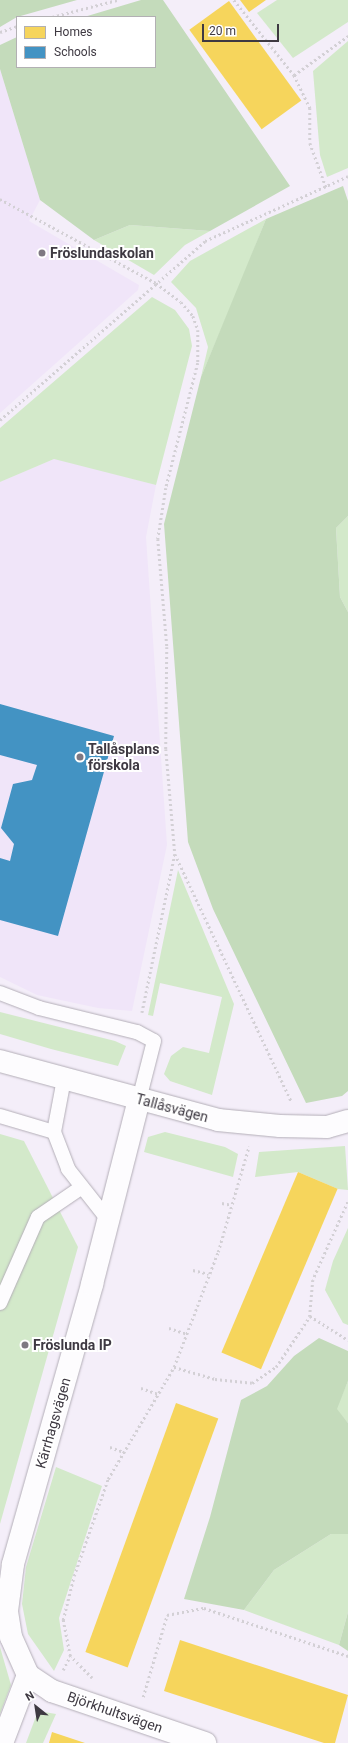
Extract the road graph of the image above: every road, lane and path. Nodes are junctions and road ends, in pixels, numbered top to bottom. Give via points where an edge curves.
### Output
1 (117, 0) edge
2 (234, 0) edge
3 (56, 16) edge
4 (16, 26) edge
5 (0, 32) edge
6 (348, 36) edge
7 (294, 75) junction
8 (348, 176) edge
9 (326, 187) junction
10 (0, 199) edge
11 (156, 282) junction
12 (0, 420) edge
13 (175, 854) junction
14 (0, 993) edge
15 (137, 1032) junction
16 (0, 1061) edge
17 (64, 1079) junction
18 (139, 1100) junction
19 (0, 1116) edge
20 (348, 1121) edge
21 (302, 1126) junction
22 (54, 1132) junction
23 (250, 1146) dead end
24 (82, 1187) junction
25 (348, 1202) edge
26 (222, 1203) dead end
27 (232, 1205) junction
28 (109, 1221) junction
29 (193, 1270) dead end
30 (210, 1274) junction
31 (0, 1303) edge
32 (310, 1316) junction
33 (169, 1328) dead end
34 (187, 1334) junction
35 (348, 1340) edge
36 (174, 1367) junction
37 (141, 1388) dead end
38 (158, 1394) junction
39 (110, 1447) dead end
40 (124, 1452) junction
41 (348, 1656) edge
42 (28, 1675) junction
43 (95, 1681) dead end
44 (141, 1702) dead end
45 (2, 1743) edge
46 (205, 1743) edge

1 - 3 path
2 - 7 path
4 - 5 path
6 - 7 path
7 - 9 path via 310,108 310,143
8 - 9 path
9 - 11 path via 206,241
10 - 11 path
11 - 12 path
11 - 13 path via 193,316 199,349 162,506 158,539 167,647 166,749
13 - 15 path
13 - 21 path
14 - 15 lane via 39,1008
15 - 18 lane via 154,1041
16 - 17 street, Tallåsvägen
17 - 18 street, Tallåsvägen
17 - 22 lane
18 - 21 street, Tallåsvägen via 218,1120
18 - 28 street, Kärrhagsvägen
19 - 22 lane
20 - 21 street, Tallåsvägen via 327,1127
22 - 24 lane via 68,1169
23 - 27 path
24 - 28 lane
24 - 31 lane via 38,1217
25 - 32 path via 313,1280
26 - 27 path
27 - 30 path
28 - 42 street, Kärrhagsvägen via 9,1587 7,1611 11,1637
29 - 30 path
30 - 34 path
32 - 35 path
32 - 36 path via 276,1367 252,1383 215,1379
33 - 34 path
34 - 36 path
36 - 38 path
37 - 38 path
38 - 40 path
39 - 40 path
40 - 43 path via 108,1479 74,1576 63,1620 70,1656
41 - 44 path via 204,1608 167,1615
42 - 45 street
42 - 46 street, Björkhultsvägen via 52,1691

